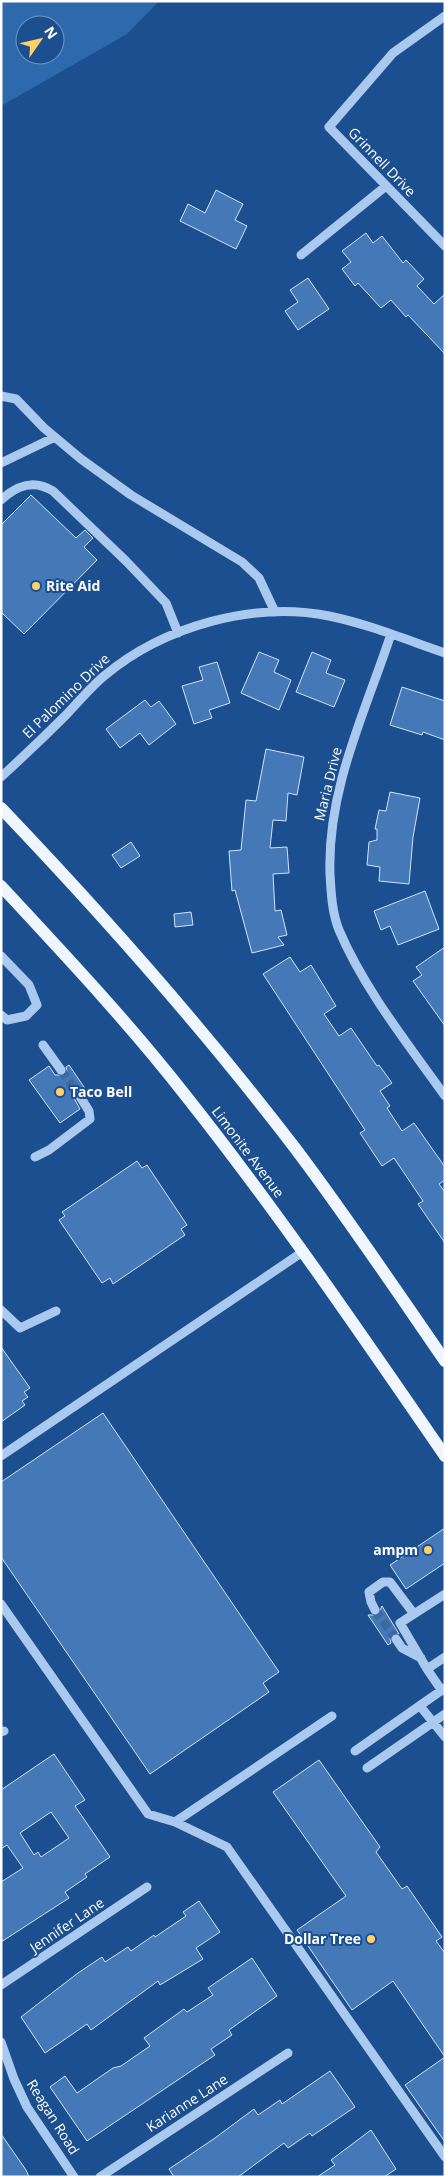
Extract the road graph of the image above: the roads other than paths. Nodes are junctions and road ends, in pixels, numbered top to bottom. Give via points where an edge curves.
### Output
1 (445, 16) edge
2 (386, 186) junction
3 (445, 246) edge
4 (301, 255) dead end
5 (1, 396) edge
6 (55, 437) junction
7 (1, 463) edge
8 (1, 500) edge
9 (275, 612) junction
10 (178, 634) junction
11 (391, 634) junction
12 (445, 653) edge
13 (1, 777) edge
14 (1, 808) edge
15 (1, 886) edge
16 (1, 956) edge
17 (1, 1015) edge
18 (42, 1045) dead end
19 (61, 1070) tunnel mouth
20 (79, 1095) tunnel mouth
21 (445, 1096) edge
22 (35, 1156) dead end
23 (304, 1251) junction
24 (1, 1310) edge
25 (56, 1310) dead end
26 (445, 1361) edge
27 (1, 1456) edge
28 (445, 1456) edge
29 (445, 1594) edge
30 (1, 1604) edge
31 (375, 1610) tunnel mouth
32 (414, 1614) junction
33 (396, 1639) tunnel mouth
34 (445, 1657) edge
35 (421, 1659) junction
36 (427, 1669) junction
37 (443, 1690) edge
38 (420, 1706) junction
39 (445, 1714) edge
40 (332, 1716) dead end
41 (433, 1723) junction
42 (445, 1737) edge
43 (355, 1751) dead end
44 (367, 1768) dead end
45 (175, 1822) junction
46 (148, 1887) dead end
47 (1, 1986) edge
48 (1, 2042) edge
49 (288, 2053) dead end
50 (445, 2157) edge
51 (74, 2177) edge
52 (100, 2177) edge

1 - 2 street, Grinnell Drive via 393,53 329,127
2 - 3 street, Grinnell Drive
2 - 4 street
5 - 6 street via 16,399
6 - 7 street
6 - 9 street via 131,495 242,562 259,578
8 - 10 street via 24,484 44,486 53,491 166,603
9 - 10 street, El Palomino Drive via 225,619
9 - 11 street, El Palomino Drive via 328,616
10 - 13 street, El Palomino Drive via 122,662 103,676
11 - 12 street, El Palomino Drive
11 - 21 street, Maria Drive via 347,756 335,804 330,831 331,892 338,928 352,957
14 - 26 main road via 135,954 216,1049 326,1191
15 - 23 main road, Limonite Avenue via 113,1007
16 - 17 street via 29,985 36,1005 26,1016 7,1020
18 - 19 street
20 - 22 street via 90,1118 49,1150
23 - 27 street
23 - 28 main road, Limonite Avenue
24 - 25 street via 20,1328
29 - 32 street
30 - 45 street via 148,1814
31 - 32 street via 369,1592 383,1582 390,1582
32 - 35 street via 400,1623
33 - 35 street via 402,1648
34 - 36 street
35 - 36 street
36 - 37 street
37 - 38 street
38 - 41 street
38 - 43 street
39 - 41 street
40 - 45 street
41 - 42 street
41 - 44 street
45 - 50 street via 227,1847
46 - 47 street, Jennifer Lane
48 - 51 street, Reagan Road via 27,2107
49 - 52 street, Karianne Lane

